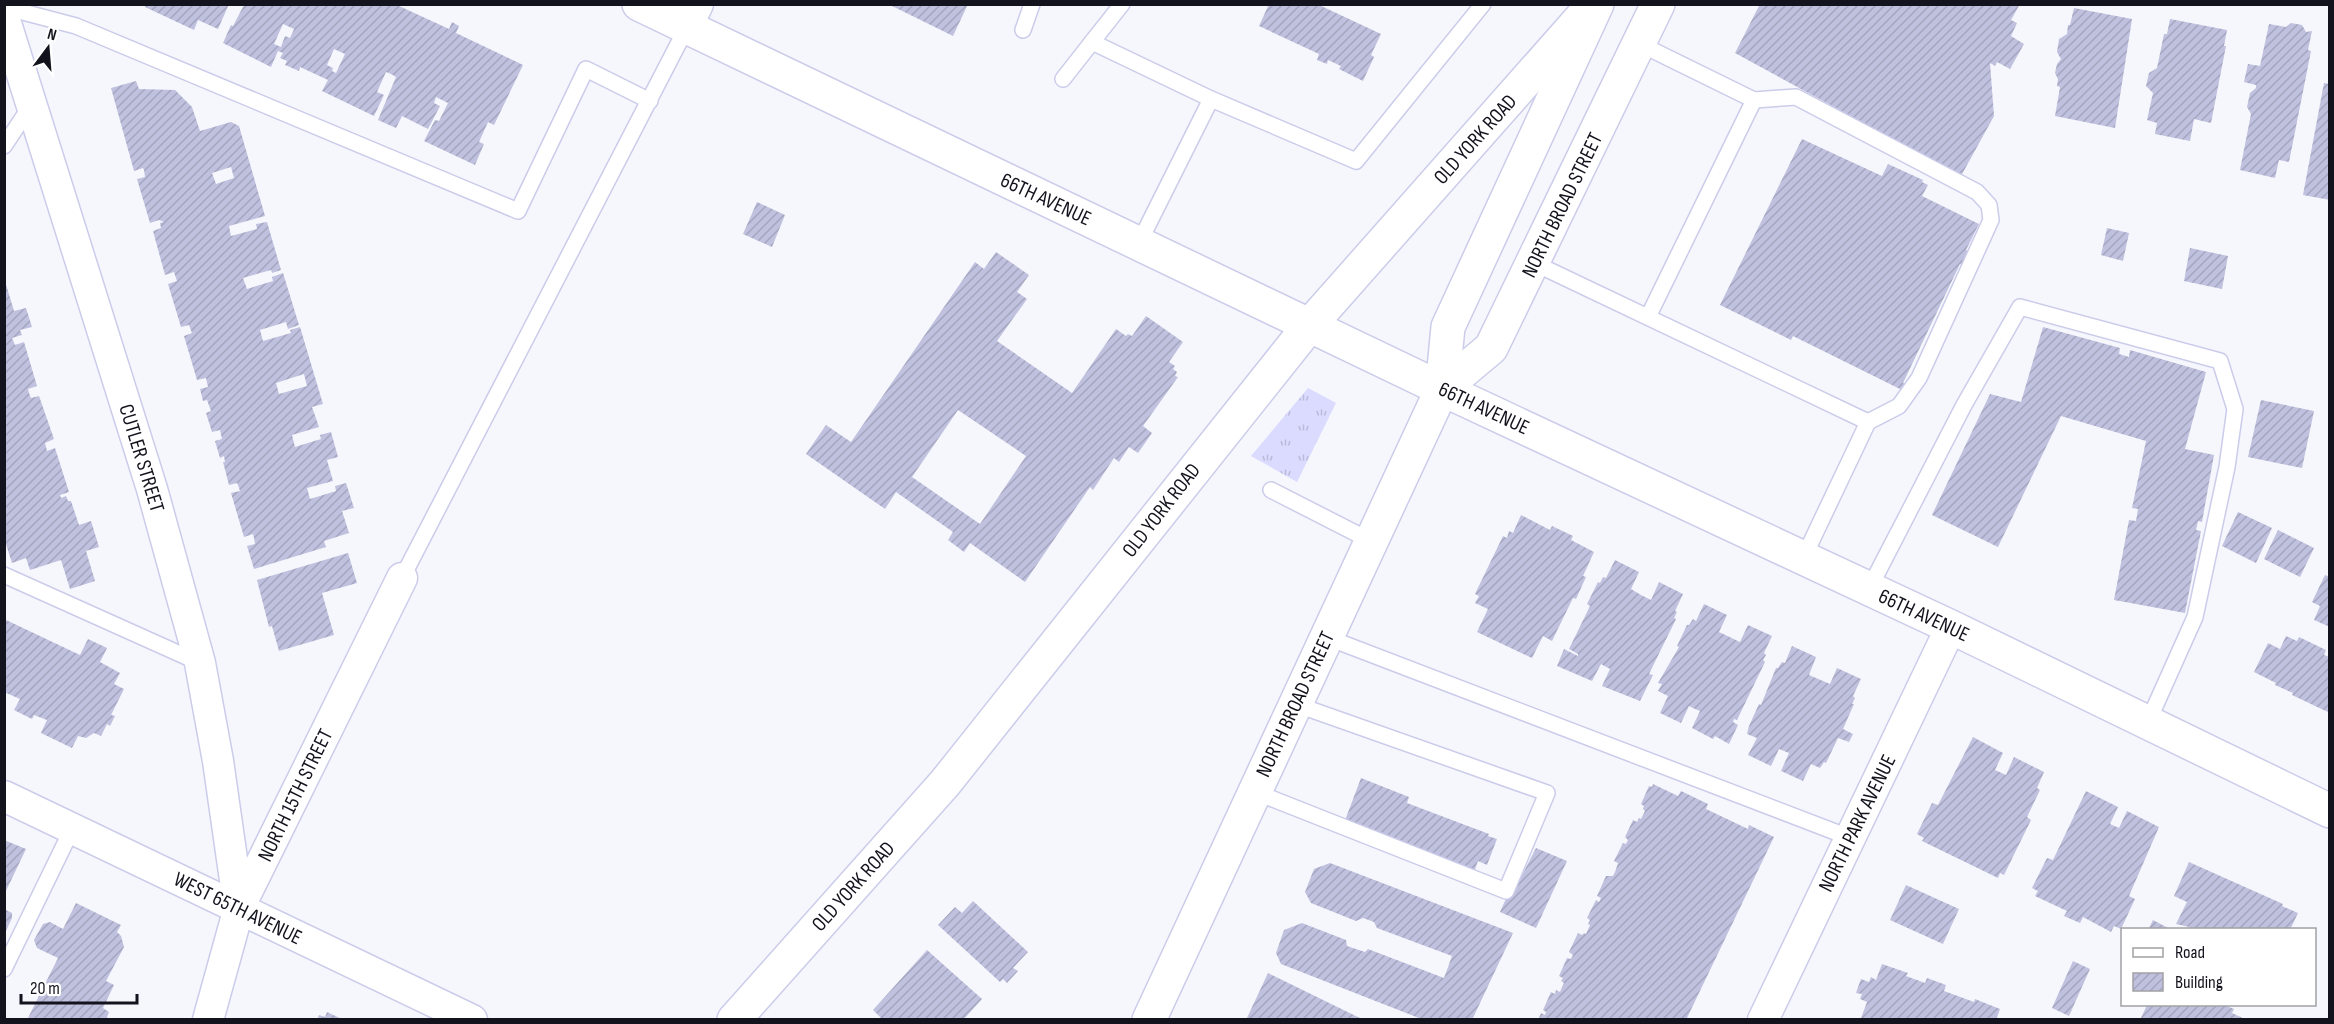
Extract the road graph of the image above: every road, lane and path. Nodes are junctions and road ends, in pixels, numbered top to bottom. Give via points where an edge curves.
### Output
1 (639, 4) edge
2 (1032, 4) edge
3 (1122, 4) edge
4 (1483, 4) edge
5 (1596, 4) edge
6 (1658, 4) edge
7 (1667, 4) edge
8 (4, 7) edge
9 (692, 16) edge
10 (4, 17) edge
11 (1023, 30) dead end
12 (1092, 42) junction
13 (1640, 44) junction
14 (1063, 79) dead end
15 (1211, 99) junction
16 (1754, 100) junction
17 (650, 101) junction
18 (32, 104) junction
19 (4, 146) edge
20 (1139, 243) junction
21 (1534, 263) junction
22 (1648, 317) junction
23 (1309, 326) junction
24 (1443, 389) junction
25 (1868, 422) junction
26 (1271, 490) dead end
27 (1371, 541) junction
28 (1803, 559) junction
29 (4, 575) edge
30 (402, 578) joint
31 (1869, 589) junction
32 (1951, 627) junction
33 (1326, 637) junction
34 (200, 663) junction
35 (1295, 704) junction
36 (2148, 722) junction
37 (1255, 792) junction
38 (4, 796) edge
39 (2330, 811) edge
40 (72, 829) junction
41 (1851, 838) junction
42 (239, 908) junction
43 (4, 969) edge
44 (208, 1020) edge
45 (471, 1020) edge
46 (734, 1020) edge
47 (1149, 1020) edge
48 (1762, 1020) edge

1 - 9 street, 66TH AVENUE
2 - 11 lane
3 - 12 lane
4 - 15 lane via 1356,161
5 - 23 street, OLD YORK ROAD
5 - 24 street, NORTH BROAD STREET via 1448,327
6 - 13 street, NORTH BROAD STREET
7 - 13 street
8 - 17 lane via 76,26 518,211 586,69
9 - 17 lane
9 - 20 street, 66TH AVENUE
10 - 18 street, CUTLER STREET
12 - 14 lane
12 - 15 lane
13 - 16 lane
13 - 21 street, NORTH BROAD STREET
15 - 20 lane
16 - 22 lane
16 - 25 lane via 1796,97 1977,192 1989,205 1991,220 1919,378 1899,406
17 - 30 lane
18 - 19 lane
18 - 34 street, CUTLER STREET via 152,489
20 - 23 street, 66TH AVENUE
21 - 22 lane
21 - 24 street, NORTH BROAD STREET via 1491,348
22 - 25 lane
23 - 24 street, 66TH AVENUE
23 - 46 street, OLD YORK ROAD via 945,783
24 - 27 street, NORTH BROAD STREET
24 - 28 street, 66TH AVENUE
25 - 28 lane
26 - 27 lane
27 - 33 street, NORTH BROAD STREET
28 - 31 street, 66TH AVENUE
29 - 34 lane
30 - 42 street, NORTH 15TH STREET
31 - 32 street, 66TH AVENUE
31 - 36 lane via 1964,405 2020,307 2220,361 2235,408 2226,467 2195,617
32 - 36 street, 66TH AVENUE
32 - 41 street, NORTH PARK AVENUE
33 - 35 street, NORTH BROAD STREET
33 - 41 lane
34 - 42 street, CUTLER STREET
35 - 37 street, NORTH BROAD STREET
35 - 37 lane via 1547,793 1506,891
36 - 39 street, 66TH AVENUE
37 - 47 street, NORTH BROAD STREET
38 - 40 street, WEST 65TH AVENUE
40 - 42 street, WEST 65TH AVENUE
40 - 43 lane
41 - 48 street, NORTH PARK AVENUE
42 - 44 street, NORTH 15TH STREET
42 - 45 street, WEST 65TH AVENUE

